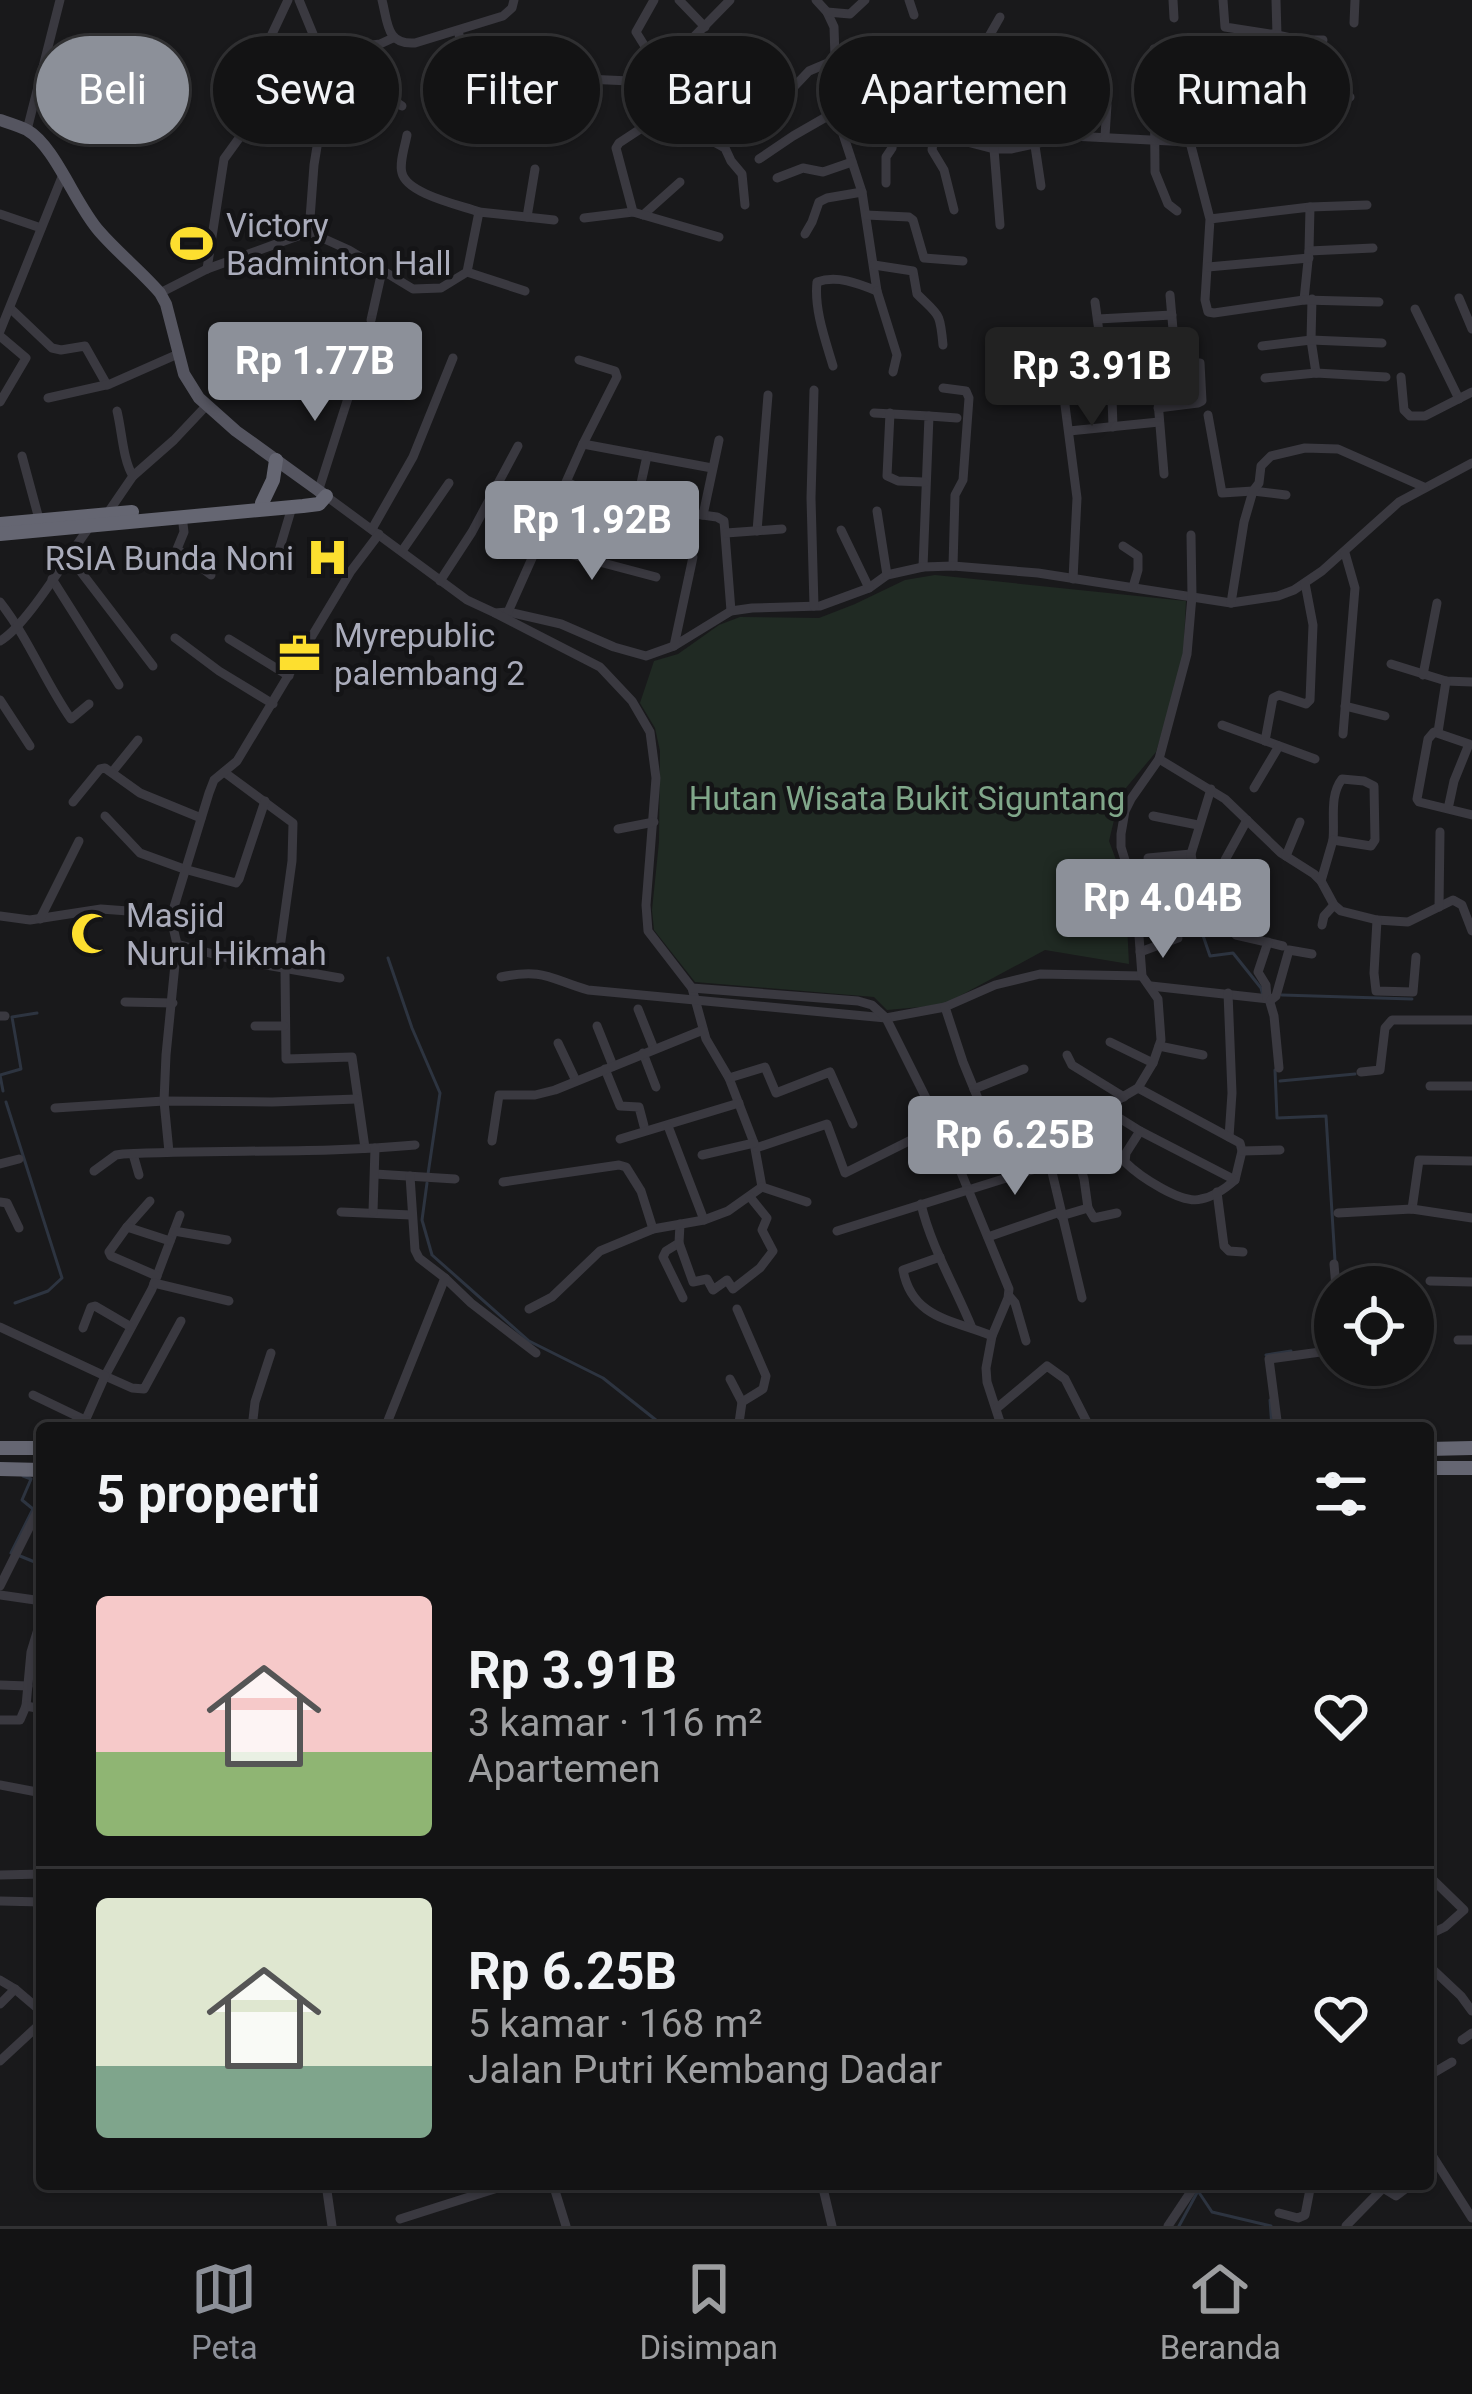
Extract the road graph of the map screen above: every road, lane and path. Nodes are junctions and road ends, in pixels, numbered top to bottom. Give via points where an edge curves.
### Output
1 (60, 0) edge
2 (288, 0) edge
3 (299, 0) edge
4 (382, 0) edge
5 (514, 0) edge
6 (654, 0) edge
7 (679, 0) edge
8 (730, 0) edge
9 (816, 0) edge
10 (866, 0) edge
11 (909, 0) edge
12 (1173, 0) edge
13 (1223, 0) edge
14 (1276, 0) edge
15 (1355, 0) edge
16 (827, 12) junction
17 (914, 15) dead end
18 (1000, 17) dead end
19 (1174, 18) dead end
20 (1354, 23) dead end
21 (705, 28) junction
22 (458, 31) junction
23 (1277, 35) junction
24 (314, 36) edge
25 (392, 36) edge
26 (459, 36) edge
27 (640, 36) edge
28 (695, 36) edge
29 (834, 36) edge
30 (989, 36) edge
31 (1282, 36) edge
32 (399, 42) edge
33 (819, 67) edge
34 (795, 86) edge
35 (399, 104) edge
36 (402, 106) dead end
37 (819, 118) edge
38 (0, 120) edge
39 (27, 130) junction
40 (406, 135) dead end
41 (624, 140) edge
42 (317, 144) edge
43 (718, 144) edge
44 (846, 144) edge
45 (893, 144) edge
46 (933, 144) edge
47 (975, 144) edge
48 (994, 144) edge
49 (1042, 144) edge
50 (1156, 144) edge
51 (1191, 144) edge
52 (1035, 146) junction
53 (994, 149) junction
54 (759, 159) dead end
55 (851, 162) junction
56 (536, 169) dead end
57 (62, 177) junction
58 (777, 178) dead end
59 (680, 182) dead end
60 (886, 184) dead end
61 (1041, 186) dead end
62 (862, 193) junction
63 (1367, 205) dead end
64 (746, 206) dead end
65 (1310, 207) junction
66 (954, 210) dead end
67 (1177, 211) dead end
68 (479, 212) junction
69 (0, 214) edge
70 (638, 214) junction
71 (866, 215) junction
72 (526, 218) junction
73 (584, 218) dead end
74 (1210, 219) junction
75 (554, 220) dead end
76 (1000, 225) dead end
77 (41, 228) junction
78 (309, 232) junction
79 (805, 234) dead end
80 (719, 237) dead end
81 (1373, 248) dead end
82 (1309, 254) junction
83 (963, 261) dead end
84 (874, 265) junction
85 (1208, 267) junction
86 (207, 268) junction
87 (382, 271) junction
88 (467, 272) junction
89 (525, 290) dead end
90 (877, 291) junction
91 (160, 293) junction
92 (1170, 295) dead end
93 (1459, 298) dead end
94 (1308, 299) junction
95 (1095, 302) dead end
96 (1379, 302) dead end
97 (10, 308) junction
98 (1415, 309) dead end
99 (1172, 315) junction
100 (371, 320) dead end
101 (1098, 320) junction
102 (1472, 329) edge
103 (0, 334) edge
104 (1311, 340) junction
105 (1382, 343) dead end
106 (943, 345) dead end
107 (1262, 346) dead end
108 (178, 354) junction
109 (453, 358) dead end
110 (579, 360) dead end
111 (1176, 364) junction
112 (1156, 365) junction
113 (833, 366) dead end
114 (1108, 369) junction
115 (357, 370) dead end
116 (893, 372) dead end
117 (1316, 374) junction
118 (1386, 377) dead end
119 (1401, 377) dead end
120 (1264, 378) dead end
121 (107, 385) junction
122 (943, 388) dead end
123 (814, 390) dead end
124 (1472, 392) edge
125 (768, 395) dead end
126 (48, 398) dead end
127 (1459, 399) junction
128 (0, 402) edge
129 (207, 405) junction
130 (1158, 408) junction
131 (117, 411) dead end
132 (874, 412) dead end
133 (890, 413) junction
134 (1208, 415) dead end
135 (929, 416) junction
136 (957, 418) dead end
137 (1159, 422) junction
138 (1113, 427) junction
139 (1069, 430) junction
140 (719, 440) dead end
141 (583, 443) junction
142 (518, 446) dead end
143 (22, 456) dead end
144 (647, 456) junction
145 (276, 460) junction
146 (1472, 463) edge
147 (712, 468) junction
148 (1164, 473) dead end
149 (133, 476) junction
150 (567, 482) junction
151 (924, 482) junction
152 (449, 483) dead end
153 (1424, 487) junction
154 (1253, 491) junction
155 (322, 494) junction
156 (1286, 495) dead end
157 (595, 496) dead end
158 (262, 503) junction
159 (617, 503) dead end
160 (636, 506) junction
161 (292, 507) junction
162 (877, 511) dead end
163 (703, 515) junction
164 (182, 516) junction
165 (98, 518) junction
166 (39, 519) junction
167 (0, 524) edge
168 (782, 529) dead end
169 (842, 530) dead end
170 (757, 531) junction
171 (375, 532) junction
172 (726, 533) junction
173 (0, 534) edge
174 (1191, 535) dead end
175 (539, 546) junction
176 (1123, 546) dead end
177 (402, 551) junction
178 (1345, 553) junction
179 (68, 555) junction
180 (693, 557) dead end
181 (274, 564) dead end
182 (953, 566) junction
183 (923, 567) junction
184 (211, 575) dead end
185 (887, 575) junction
186 (656, 577) dead end
187 (52, 579) junction
188 (1073, 579) junction
189 (440, 580) junction
190 (1305, 583) junction
191 (1133, 587) junction
192 (868, 588) junction
193 (1192, 596) junction
194 (0, 602) edge
195 (1231, 603) junction
196 (1437, 603) dead end
197 (814, 606) junction
198 (683, 610) junction
199 (731, 611) junction
200 (508, 612) junction
201 (495, 613) junction
202 (18, 626) junction
203 (695, 632) junction
204 (148, 637) dead end
205 (176, 638) dead end
206 (229, 639) dead end
207 (0, 640) edge
208 (136, 645) junction
209 (614, 646) junction
210 (674, 646) junction
211 (1391, 664) dead end
212 (153, 666) dead end
213 (601, 667) junction
214 (1424, 675) junction
215 (289, 676) junction
216 (1446, 681) junction
217 (1472, 682) edge
218 (119, 685) dead end
219 (0, 700) edge
220 (89, 704) dead end
221 (273, 704) junction
222 (1345, 706) junction
223 (1384, 716) dead end
224 (1222, 725) dead end
225 (1438, 732) junction
226 (1342, 734) dead end
227 (137, 740) dead end
228 (1265, 741) junction
229 (30, 746) dead end
230 (1279, 746) junction
231 (1159, 759) junction
232 (1315, 759) dead end
233 (113, 771) junction
234 (224, 772) junction
235 (1255, 788) dead end
236 (1211, 790) junction
237 (265, 801) junction
238 (73, 802) dead end
239 (1448, 808) junction
240 (1472, 815) edge
241 (105, 816) dead end
242 (1153, 816) dead end
243 (201, 818) junction
244 (1247, 820) junction
245 (654, 822) junction
246 (1300, 822) dead end
247 (1198, 825) junction
248 (618, 829) dead end
249 (1440, 832) dead end
250 (1333, 840) junction
251 (79, 841) dead end
252 (1191, 854) junction
253 (1286, 856) junction
254 (1148, 858) dead end
255 (1225, 860) dead end
256 (184, 869) junction
257 (1195, 876) dead end
258 (1321, 881) junction
259 (1136, 904) junction
260 (1334, 905) junction
261 (1439, 907) junction
262 (0, 916) edge
263 (40, 919) junction
264 (1377, 920) junction
265 (1322, 925) dead end
266 (173, 927) junction
267 (1472, 931) edge
268 (1178, 938) dead end
269 (1268, 942) junction
270 (177, 944) junction
271 (1283, 946) dead end
272 (280, 948) dead end
273 (1140, 952) junction
274 (1312, 954) dead end
275 (1415, 957) dead end
276 (285, 970) junction
277 (1142, 976) junction
278 (501, 977) dead end
279 (340, 978) dead end
280 (1151, 986) junction
281 (692, 988) junction
282 (1228, 993) junction
283 (1266, 998) junction
284 (697, 1000) junction
285 (125, 1002) dead end
286 (173, 1003) junction
287 (945, 1007) junction
288 (638, 1010) dead end
289 (886, 1018) junction
290 (1472, 1020) edge
291 (256, 1026) dead end
292 (284, 1026) junction
293 (597, 1026) dead end
294 (703, 1030) junction
295 (558, 1042) dead end
296 (1110, 1042) dead end
297 (1160, 1046) junction
298 (648, 1051) junction
299 (1066, 1055) dead end
300 (1203, 1055) dead end
301 (1153, 1064) junction
302 (609, 1068) junction
303 (1279, 1068) dead end
304 (1024, 1069) dead end
305 (1361, 1072) dead end
306 (729, 1078) junction
307 (576, 1081) junction
308 (1430, 1086) dead end
309 (1472, 1086) edge
310 (656, 1087) dead end
311 (1138, 1088) junction
312 (974, 1089) junction
313 (1124, 1097) junction
314 (357, 1099) junction
315 (164, 1101) junction
316 (740, 1103) junction
317 (981, 1106) dead end
318 (55, 1108) dead end
319 (1105, 1109) junction
320 (827, 1124) junction
321 (644, 1126) dead end
322 (668, 1126) junction
323 (939, 1126) junction
324 (1069, 1131) junction
325 (1140, 1131) junction
326 (1229, 1136) junction
327 (620, 1139) dead end
328 (492, 1141) dead end
329 (754, 1142) junction
330 (415, 1145) dead end
331 (370, 1148) junction
332 (1242, 1150) junction
333 (1280, 1150) dead end
334 (169, 1152) junction
335 (133, 1154) junction
336 (702, 1155) dead end
337 (19, 1159) dead end
338 (1472, 1161) edge
339 (0, 1164) edge
340 (1048, 1165) junction
341 (94, 1172) dead end
342 (375, 1174) junction
343 (139, 1175) dead end
344 (411, 1176) junction
345 (455, 1179) dead end
346 (1235, 1180) junction
347 (503, 1182) dead end
348 (762, 1186) junction
349 (968, 1188) junction
350 (1217, 1192) junction
351 (751, 1197) junction
352 (149, 1201) dead end
353 (0, 1202) edge
354 (807, 1202) dead end
355 (920, 1204) junction
356 (1088, 1208) junction
357 (1412, 1209) junction
358 (340, 1212) dead end
359 (373, 1212) junction
360 (1117, 1213) dead end
361 (1060, 1214) junction
362 (1338, 1214) dead end
363 (179, 1215) dead end
364 (411, 1215) junction
365 (1472, 1218) edge
366 (704, 1220) junction
367 (680, 1224) junction
368 (127, 1227) junction
369 (20, 1228) dead end
370 (653, 1229) junction
371 (837, 1231) dead end
372 (172, 1236) junction
373 (988, 1237) junction
374 (227, 1240) dead end
375 (679, 1243) junction
376 (1243, 1252) dead end
377 (940, 1257) junction
378 (446, 1278) junction
379 (156, 1279) junction
380 (1434, 1281) edge
381 (1472, 1282) edge
382 (1009, 1295) junction
383 (683, 1298) dead end
384 (1082, 1298) dead end
385 (230, 1301) dead end
386 (529, 1309) dead end
387 (737, 1309) dead end
388 (181, 1321) dead end
389 (131, 1327) junction
390 (2, 1328) edge
391 (83, 1328) dead end
392 (972, 1328) junction
393 (992, 1336) junction
394 (1458, 1340) dead end
395 (1472, 1340) edge
396 (1026, 1341) dead end
397 (271, 1353) dead end
398 (536, 1353) dead end
399 (1314, 1353) edge
400 (105, 1376) junction
401 (730, 1378) dead end
402 (33, 1395) dead end
403 (742, 1402) junction
404 (997, 1408) junction
405 (80, 1422) edge
406 (84, 1422) edge
407 (253, 1422) edge
408 (387, 1422) edge
409 (739, 1422) edge
410 (1000, 1422) edge
411 (1087, 1422) edge
412 (1277, 1422) edge
413 (0, 1448) edge
414 (36, 1448) edge
415 (1472, 1448) edge
416 (1434, 1449) edge
417 (1434, 1468) edge
418 (1472, 1468) edge
419 (0, 1469) edge
420 (36, 1470) edge
421 (36, 1514) edge
422 (0, 1586) edge
423 (0, 1595) edge
424 (36, 1600) edge
425 (36, 1644) edge
426 (0, 1684) edge
427 (28, 1686) junction
428 (26, 1706) junction
429 (36, 1708) edge
430 (0, 1720) edge
431 (0, 1785) edge
432 (36, 1791) edge
433 (36, 1874) edge
434 (0, 1875) edge
435 (1434, 1881) edge
436 (0, 1901) edge
437 (36, 1902) edge
438 (1434, 1932) edge
439 (1434, 1971) edge
440 (0, 1980) edge
441 (15, 1989) junction
442 (0, 2004) edge
443 (36, 2007) edge
444 (1472, 2011) edge
445 (36, 2028) edge
446 (0, 2061) edge
447 (1453, 2062) dead end
448 (1434, 2073) edge
449 (1434, 2169) edge
450 (327, 2190) edge
451 (466, 2190) edge
452 (491, 2190) edge
453 (555, 2190) edge
454 (823, 2190) edge
455 (1192, 2190) edge
456 (1311, 2190) edge
457 (1381, 2190) edge
458 (468, 2197) junction
459 (1468, 2204) edge
460 (1279, 2212) dead end
461 (400, 2218) dead end
462 (1472, 2218) edge
463 (566, 2224) edge
464 (332, 2226) edge
465 (832, 2226) edge
466 (1168, 2226) edge
467 (1346, 2226) edge

1 - 39 street
2 - 86 street via 249,83 263,105 224,159
3 - 24 street
4 - 25 street
5 - 22 street via 503,16
6 - 27 street via 636,28
7 - 21 street
8 - 21 street
9 - 16 street
10 - 16 street via 850,14
11 - 17 street
12 - 19 street
13 - 23 street via 1225,27
14 - 23 street
15 - 20 street
16 - 29 street
18 - 30 street
21 - 28 street
22 - 26 street
22 - 32 street
23 - 31 street
33 - 34 street
35 - 36 street
37 - 54 street
38 - 39 main road
39 - 57 main road
40 - 68 street via 404,181
41 - 70 street via 616,148
42 - 78 street
43 - 64 street via 742,174
44 - 55 street
45 - 60 street
46 - 66 street
47 - 53 street
48 - 53 street
49 - 52 street
50 - 67 street via 1155,172
51 - 74 street
52 - 53 street
52 - 61 street
53 - 76 street
55 - 58 street
55 - 62 street
56 - 72 street
57 - 77 street
57 - 91 main road via 98,229
59 - 70 street
62 - 71 street
62 - 79 street via 823,199
63 - 65 street
65 - 74 street
65 - 82 street
68 - 72 street
68 - 88 street
69 - 77 street
70 - 73 street
70 - 80 street
71 - 83 street via 909,217 924,258
71 - 84 street
72 - 75 street
74 - 85 street
77 - 97 street
78 - 86 street
78 - 87 street
81 - 82 street
82 - 85 street
82 - 94 street
84 - 90 street
84 - 106 street via 913,271 917,294 939,316
85 - 94 street via 1205,300 1214,314
86 - 91 street
87 - 88 street via 430,290
87 - 100 street
88 - 89 street
90 - 113 street via 843,280 816,283
90 - 116 street via 897,355
91 - 108 main road
92 - 99 street
93 - 102 street
94 - 96 street
94 - 104 street
95 - 101 street
97 - 103 street
97 - 121 street via 52,348 85,346
98 - 127 street
99 - 101 street
99 - 111 street
101 - 114 street
103 - 128 street via 26,358
104 - 105 street
104 - 107 street
104 - 117 street
108 - 121 street
108 - 129 main road
109 - 171 street
110 - 141 street via 617,375
111 - 112 street
111 - 130 street via 1200,363 1202,400
112 - 114 street
112 - 130 street
114 - 138 street
114 - 139 street via 1063,379
115 - 155 street
117 - 118 street
117 - 120 street
119 - 127 street via 1409,416
121 - 126 street
122 - 182 street via 970,398
123 - 197 street
124 - 127 street
125 - 170 street
129 - 145 main road
129 - 149 street
130 - 137 street
131 - 149 street
132 - 133 street
133 - 135 street
133 - 151 street via 887,476
134 - 154 street via 1222,493
135 - 136 street
135 - 151 street
137 - 138 street
137 - 148 street
138 - 139 street
139 - 188 street via 1077,499
140 - 147 street
141 - 144 street
141 - 150 street
142 - 189 street
143 - 166 street
144 - 147 street
144 - 160 street
145 - 155 main road
145 - 158 highway
146 - 153 street
147 - 163 street
149 - 165 street
150 - 157 street
150 - 175 street
151 - 183 street
152 - 177 street
153 - 154 street via 1337,449 1306,448 1268,458
153 - 178 street
154 - 156 street
154 - 195 street
155 - 158 highway
155 - 161 highway via 319,504
155 - 171 street
158 - 165 highway
159 - 160 street
160 - 163 street
161 - 164 highway
161 - 181 street
162 - 185 street
163 - 172 street via 724,520
164 - 165 highway
164 - 184 street via 177,549
165 - 166 highway
165 - 173 highway
165 - 179 street
166 - 167 highway
168 - 170 street
169 - 192 street
170 - 172 street
171 - 177 street
171 - 215 street
172 - 199 street
174 - 193 street
175 - 186 street
175 - 200 street
176 - 191 street via 1138,556
177 - 189 street
178 - 190 street
178 - 222 street via 1355,588
179 - 187 street
179 - 208 street
180 - 198 street
182 - 183 street
182 - 188 street
183 - 185 street
185 - 192 street
187 - 202 street
187 - 218 street
188 - 191 street
189 - 201 street
190 - 195 street
190 - 228 street via 1313,625 1310,700 1273,698
191 - 193 street
192 - 197 street
193 - 195 street
193 - 231 street via 1187,654
194 - 202 street
196 - 214 street
197 - 199 street
198 - 203 street
198 - 210 street
199 - 203 street
200 - 201 street
200 - 209 street
201 - 213 street
202 - 207 street
202 - 220 street via 71,719
203 - 210 street
204 - 208 street
205 - 221 street
206 - 215 street
208 - 212 street
209 - 210 street via 646,656
209 - 213 street
211 - 214 street
213 - 245 street via 650,732
214 - 216 street
215 - 221 street
216 - 217 street
216 - 225 street
219 - 229 street
221 - 234 street
222 - 223 street
222 - 226 street
224 - 228 street
225 - 239 street via 1469,746
225 - 239 street via 1429,734 1417,799
227 - 233 street
228 - 230 street
230 - 232 street
230 - 235 street
231 - 236 street
231 - 259 street via 1123,822
233 - 238 street via 100,769
233 - 243 street via 140,793
234 - 237 street
234 - 243 street
236 - 244 street
236 - 247 street
237 - 256 street via 238,882
237 - 272 street via 293,823
239 - 240 street
241 - 256 street via 140,853
242 - 247 street
243 - 256 street
244 - 253 street
244 - 255 street
245 - 248 street
245 - 281 street via 648,931
246 - 253 street
247 - 252 street
249 - 261 street
250 - 250 street via 1338,782 1370,783 1373,845
250 - 258 street
251 - 263 street
252 - 254 street
252 - 257 street
253 - 258 street
256 - 266 street
258 - 260 street
259 - 269 street via 1200,889 1236,935
259 - 273 street
260 - 264 street
260 - 265 street
261 - 264 street via 1408,922
261 - 267 street via 1459,901
262 - 263 street
263 - 266 street via 101,909
264 - 275 street via 1376,991 1413,992
266 - 270 street
268 - 273 street
269 - 271 street
269 - 283 street via 1258,972
270 - 276 street
270 - 286 street
273 - 277 street
274 - 283 street via 1289,950 1276,996
276 - 279 street
276 - 292 street
277 - 280 street
277 - 287 street via 1040,974
278 - 284 street via 544,974 588,990
280 - 282 street
280 - 297 street
281 - 284 street
281 - 289 street via 858,1001
282 - 283 street
282 - 326 street
283 - 303 street
284 - 289 street
284 - 294 street
285 - 286 street
286 - 315 street
287 - 289 street
287 - 312 street
288 - 298 street
289 - 323 street
290 - 305 street via 1391,1020 1380,1070
291 - 292 street
292 - 314 street via 287,1060 351,1056
293 - 302 street
294 - 298 street
294 - 306 street
295 - 307 street
296 - 301 street
297 - 300 street
297 - 301 street
298 - 302 street
298 - 310 street
299 - 313 street
301 - 311 street
302 - 307 street
302 - 321 street via 621,1107 639,1107
304 - 312 street
306 - 316 street
306 - 320 street via 764,1067 776,1093 830,1072 850,1119
307 - 328 street via 535,1095 500,1095
308 - 309 street
311 - 313 street
311 - 326 street
312 - 317 street
313 - 319 street
314 - 315 street
314 - 331 street
315 - 318 street
315 - 334 street
316 - 322 street
316 - 329 street
319 - 324 street
319 - 325 street
320 - 323 street via 844,1173
320 - 329 street
322 - 327 street
322 - 366 street
323 - 349 street
324 - 340 street via 1046,1143
324 - 356 street
325 - 346 street
325 - 350 street via 1125,1157 1142,1176 1187,1199
326 - 332 street
329 - 336 street
329 - 348 street
330 - 331 street
331 - 334 street
331 - 342 street
332 - 333 street
332 - 346 street
334 - 335 street
335 - 341 street via 116,1155
335 - 343 street
337 - 339 street
338 - 357 street via 1419,1160
340 - 349 street
340 - 361 street
342 - 344 street
342 - 359 street
344 - 345 street
344 - 364 street
346 - 350 street
347 - 370 street via 626,1167
348 - 351 street
348 - 354 street
349 - 355 street
349 - 373 street
350 - 376 street via 1224,1246
351 - 366 street
351 - 375 street via 773,1251 734,1289 727,1280 713,1290 707,1279 694,1282
352 - 368 street
353 - 369 street
355 - 371 street
355 - 377 street
356 - 360 street via 1094,1218
356 - 361 street
357 - 362 street
357 - 365 street
358 - 359 street
359 - 364 street
361 - 373 street
361 - 384 street
363 - 372 street
364 - 378 street via 417,1255
366 - 367 street
367 - 370 street
367 - 375 street
368 - 372 street
368 - 379 street via 109,1255
370 - 386 street via 600,1251
372 - 374 street
372 - 379 street
373 - 382 street
375 - 383 street via 664,1257
377 - 392 street
377 - 392 street via 906,1268 904,1279 932,1316
378 - 398 street
378 - 408 street
379 - 385 street
379 - 389 street
380 - 381 street
382 - 393 street
382 - 396 street
387 - 403 street via 766,1376 763,1389
388 - 400 street via 144,1389
389 - 391 street via 95,1306
389 - 400 street
390 - 400 street
392 - 393 street
393 - 404 street via 987,1382
394 - 395 street
397 - 407 street
399 - 412 street via 1269,1359
400 - 406 street
401 - 403 street
402 - 405 street
403 - 409 street
404 - 410 street
404 - 411 street via 1047,1366 1065,1379
413 - 414 highway
415 - 416 highway
417 - 418 highway
419 - 420 highway
421 - 422 street
423 - 424 street
425 - 427 street
426 - 427 street
427 - 428 street
428 - 429 street
428 - 430 street via 20,1720
431 - 432 street
433 - 434 street
435 - 438 street via 1464,1910
436 - 437 street
439 - 444 street
440 - 441 street
441 - 442 street
441 - 443 street
445 - 446 street
447 - 448 street
449 - 459 street
450 - 464 street
451 - 458 street
452 - 458 street
453 - 463 street
454 - 465 street
455 - 466 street
456 - 460 street via 1305,2215
457 - 467 street
458 - 461 street
459 - 462 street

